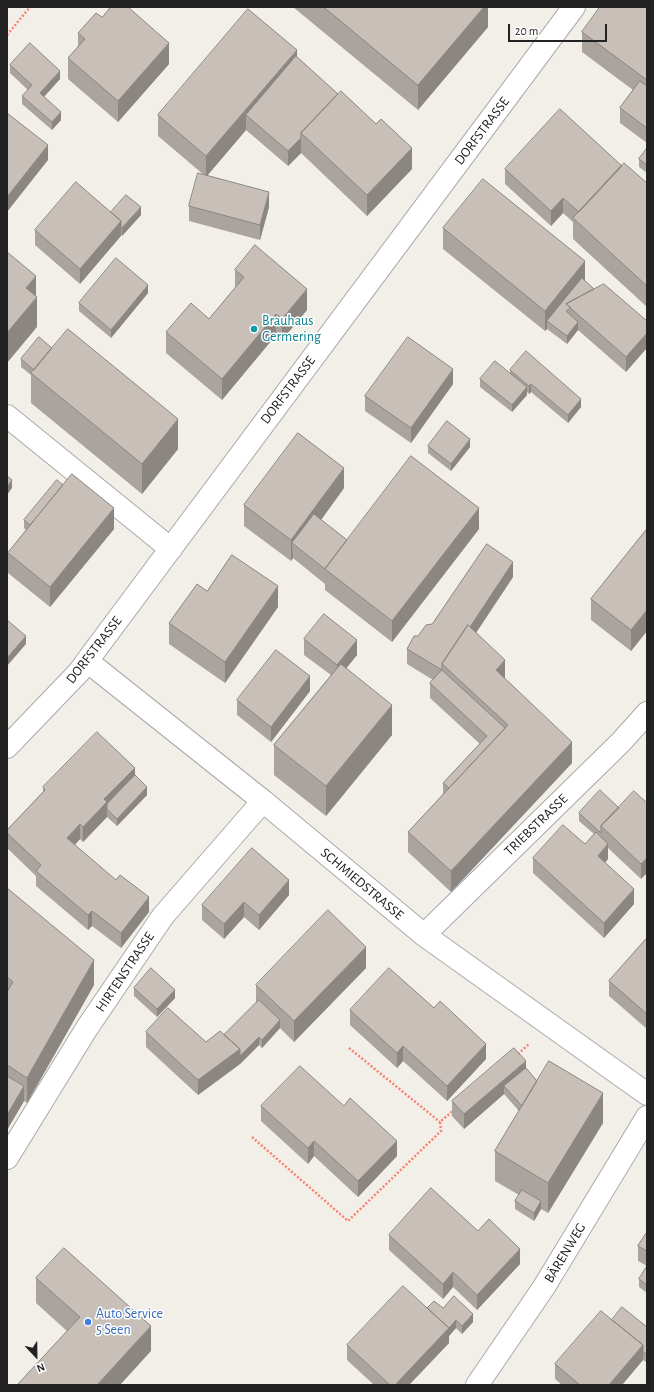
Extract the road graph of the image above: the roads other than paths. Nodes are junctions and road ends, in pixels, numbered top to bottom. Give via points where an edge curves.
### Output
1 (574, 7) edge
2 (7, 416) edge
3 (171, 548) junction
4 (87, 661) junction
5 (647, 713) edge
6 (7, 746) edge
7 (263, 801) junction
8 (424, 935) junction
9 (647, 1094) edge
10 (647, 1117) edge
11 (7, 1158) edge
12 (477, 1385) edge

1 - 3 street, DORFSTRASSE
2 - 3 street
3 - 4 street, DORFSTRASSE
4 - 6 street, DORFSTRASSE
4 - 7 street, SCHMIEDSTRASSE
5 - 8 street, TRIEBSTRASSE via 616,747
7 - 8 street, SCHMIEDSTRASSE
7 - 11 street, HIRTENSTRASSE via 163,916 87,1028
8 - 9 street, SCHMIEDSTRASSE
10 - 12 street, BÄRENWEG via 544,1287

